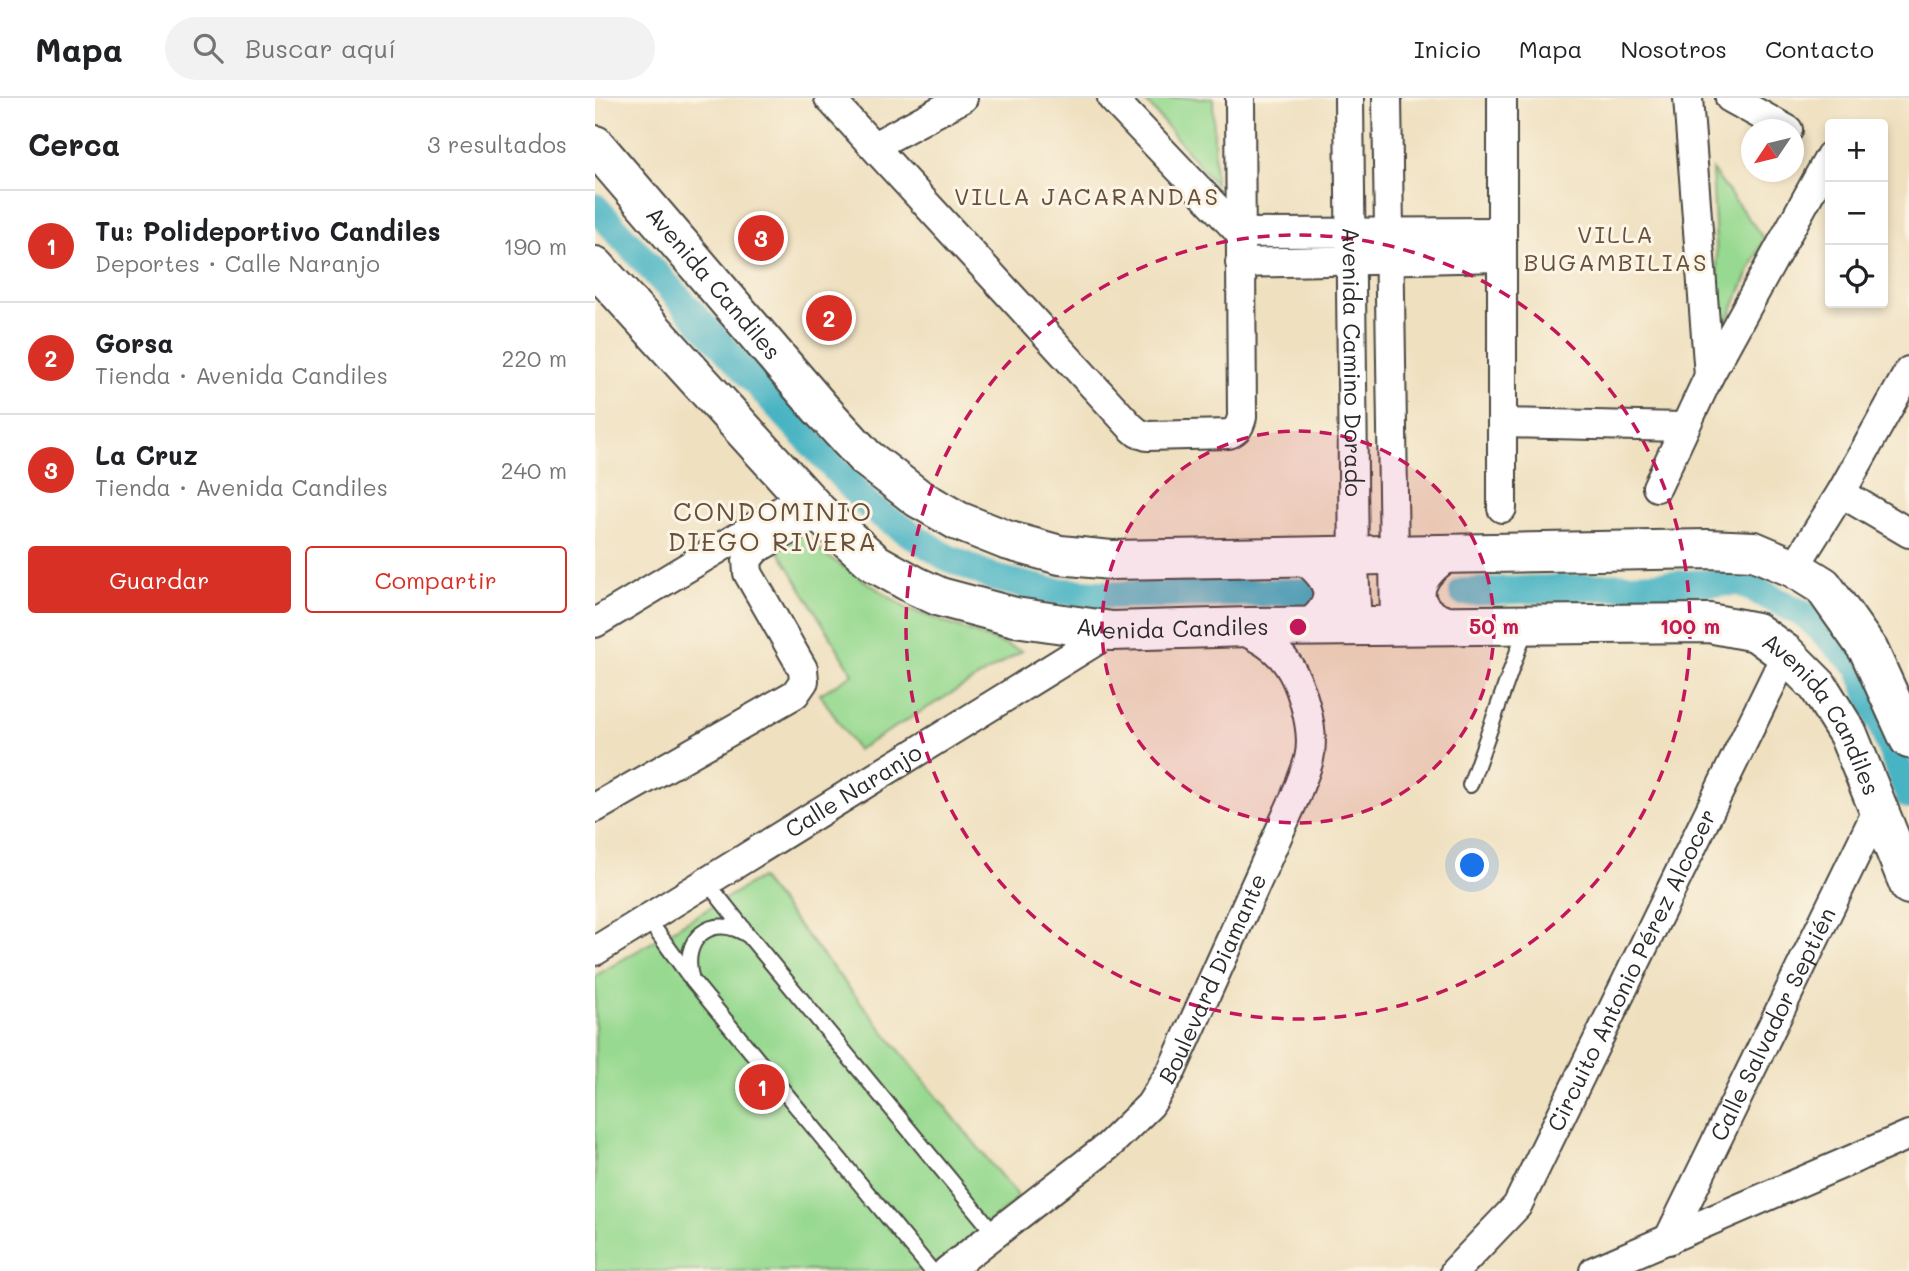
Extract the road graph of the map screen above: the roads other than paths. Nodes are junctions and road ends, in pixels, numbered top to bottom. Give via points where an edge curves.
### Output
1 (829, 98) edge
2 (963, 98) edge
3 (1112, 98) edge
4 (1240, 98) edge
5 (1349, 98) edge
6 (1387, 98) edge
7 (1502, 98) edge
8 (1688, 98) edge
9 (1730, 98) edge
10 (1769, 119) edge
11 (1804, 138) edge
12 (595, 145) edge
13 (874, 146) junction
14 (1825, 151) edge
15 (1825, 163) edge
16 (1351, 232) junction
17 (1240, 233) junction
18 (1502, 245) junction
19 (1391, 246) junction
20 (1351, 260) junction
21 (1240, 263) junction
22 (597, 271) edge
23 (1909, 371) edge
24 (1709, 376) junction
25 (1502, 423) junction
26 (1683, 427) junction
27 (1657, 487) dead end
28 (1841, 493) junction
29 (811, 505) junction
30 (1502, 508) dead end
31 (1909, 533) edge
32 (1442, 555) junction
33 (1308, 557) junction
34 (1354, 562) junction
35 (1394, 562) junction
36 (1794, 568) junction
37 (1395, 619) junction
38 (1357, 621) junction
39 (595, 623) edge
40 (1442, 625) junction
41 (1528, 625) junction
42 (1313, 626) junction
43 (1237, 627) junction
44 (1112, 631) junction
45 (1786, 654) junction
46 (1909, 739) edge
47 (1470, 785) dead end
48 (595, 808) edge
49 (1878, 808) junction
50 (706, 881) junction
51 (1909, 885) edge
52 (647, 918) junction
53 (749, 936) junction
54 (595, 951) edge
55 (692, 980) junction
56 (1909, 1135) edge
57 (995, 1234) junction
58 (1668, 1240) junction
59 (932, 1271) edge
60 (947, 1271) edge
61 (1455, 1271) edge
62 (1594, 1271) edge

1 - 13 street
2 - 13 street
3 - 17 street
4 - 17 street
5 - 16 street, Avenida Camino Dorado
6 - 19 street, Avenida Camino Dorado
7 - 18 street
8 - 24 street
9 - 10 street
11 - 14 street
12 - 33 main road, Avenida Candiles via 865,457 958,521 1060,555 1111,560
13 - 21 street via 1138,433 1147,436 1229,434 1240,424
15 - 24 street
16 - 17 street
16 - 19 street
16 - 20 street, Avenida Camino Dorado
17 - 21 street
18 - 19 street
18 - 25 street
19 - 20 street
19 - 35 street, Avenida Camino Dorado
20 - 21 street
20 - 34 street, Avenida Camino Dorado
22 - 29 main road, Avenida Candiles
23 - 28 street
24 - 26 street
25 - 26 street
25 - 30 street
26 - 27 street
28 - 31 street
28 - 36 street
29 - 39 street
29 - 44 main road, Avenida Candiles via 875,563 940,597 1014,617
29 - 48 street via 747,560 748,573 803,668 804,681 795,694
32 - 35 main road, Avenida Candiles
32 - 36 main road, Avenida Candiles via 1707,549 1754,551
32 - 40 main road via 1420,575 1415,596 1425,614
33 - 34 main road, Avenida Candiles
33 - 42 main road via 1328,576 1332,589 1327,613
34 - 35 main road, Avenida Candiles
34 - 38 street, Avenida Camino Dorado
35 - 37 street, Avenida Camino Dorado
36 - 46 main road, Avenida Candiles via 1823,586 1869,651
37 - 38 main road, Avenida Candiles
37 - 40 main road, Avenida Candiles
38 - 42 main road, Avenida Candiles
40 - 41 main road, Avenida Candiles
41 - 45 main road, Avenida Candiles via 1709,623 1756,632
41 - 47 lane
42 - 43 main road, Avenida Candiles
43 - 44 main road, Avenida Candiles
43 - 57 street, Boulevard Diamante via 1283,657 1296,677 1311,737 1296,795 1173,1070 1150,1105 1108,1146
44 - 50 street, Calle Naranjo
45 - 49 main road, Avenida Candiles via 1818,686 1848,734
45 - 61 street, Circuito Antonio Pérez Alcocer via 1517,1206
49 - 51 main road, Avenida Candiles
49 - 58 street, Calle Salvador Septién
50 - 52 street, Calle Naranjo
50 - 53 lane
52 - 54 street, Calle Naranjo
52 - 55 lane
53 - 55 lane via 731,925 703,931 688,955
53 - 57 lane
55 - 59 lane
56 - 58 street
57 - 60 street, Boulevard Diamante
58 - 62 street

